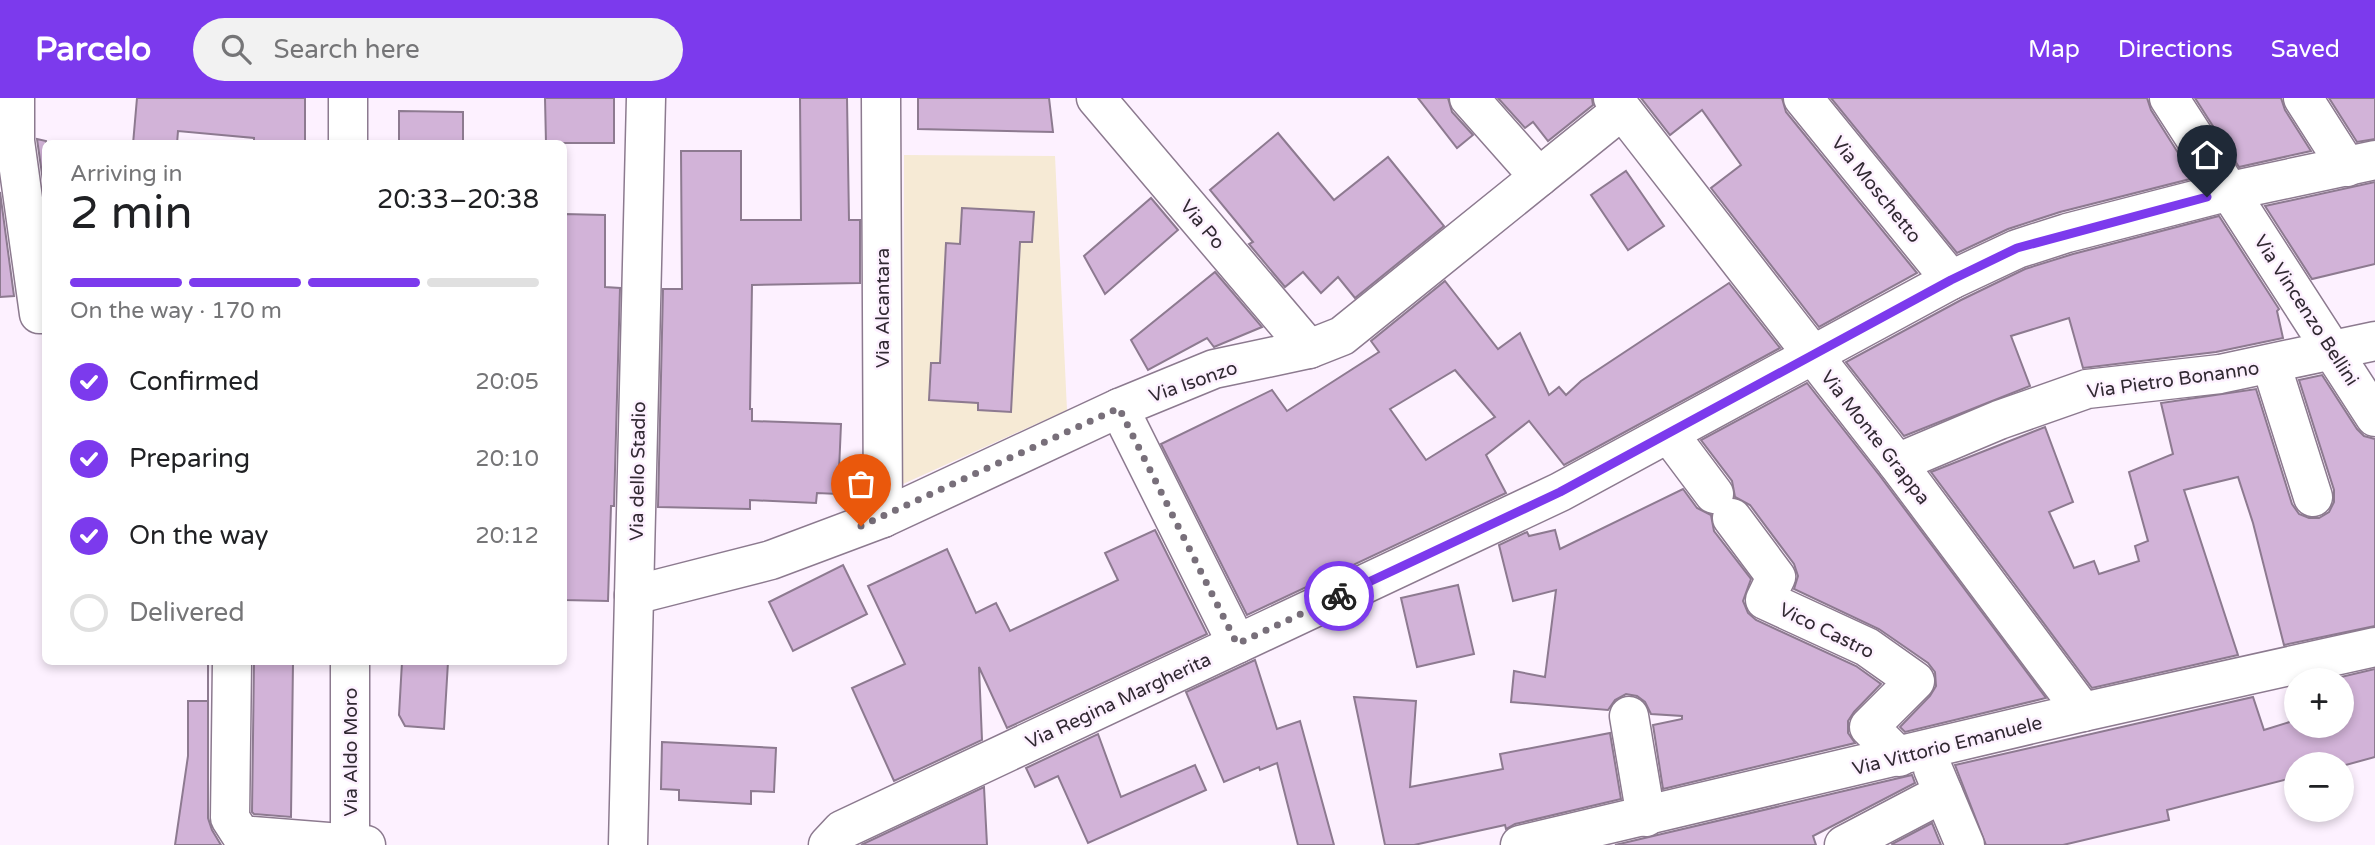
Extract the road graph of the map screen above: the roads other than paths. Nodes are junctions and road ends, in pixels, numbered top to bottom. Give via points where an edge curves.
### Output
1 (15, 98) edge
2 (348, 98) edge
3 (646, 98) edge
4 (881, 98) edge
5 (1096, 98) edge
6 (1469, 98) edge
7 (1803, 98) edge
8 (2169, 98) edge
9 (2303, 98) edge
10 (1617, 104) edge
11 (348, 140) edge
12 (2361, 163) edge
13 (1539, 177) junction
14 (2230, 191) junction
15 (1951, 280) junction
16 (42, 314) edge
17 (2375, 341) edge
18 (1310, 349) junction
19 (2333, 351) junction
20 (1812, 356) junction
21 (2271, 364) junction
22 (1119, 408) junction
23 (2375, 417) edge
24 (1669, 434) junction
25 (1898, 463) junction
26 (2313, 497) dead end
27 (883, 517) junction
28 (634, 595) junction
29 (1237, 644) junction
30 (2375, 647) edge
31 (232, 665) edge
32 (350, 665) edge
33 (2084, 712) junction
34 (1629, 716) dead end
35 (1912, 754) junction
36 (1943, 793) junction
37 (1646, 817) junction
38 (355, 844) edge
39 (628, 845) edge
40 (828, 845) edge
41 (1520, 845) edge
42 (1844, 845) edge
43 (1965, 845) edge

1 - 16 street via 15,141
2 - 11 street
3 - 28 street, Via dello Stadio
4 - 27 street, Via Alcantara
5 - 18 street, Via Po
6 - 13 street
7 - 15 street, Via Moschetto
8 - 14 street, Via Vincenzo Bellini
9 - 12 street
10 - 13 street, Via Isonzo
10 - 20 street, Via Monte Grappa
12 - 14 street, Via Regina Margherita
13 - 18 street, Via Isonzo via 1342,336
14 - 15 street, Via Regina Margherita via 2017,248
14 - 19 street, Via Vincenzo Bellini
15 - 20 street, Via Regina Margherita
17 - 19 street, Via Pietro Bonanno
18 - 22 street, Via Isonzo via 1214,369
19 - 21 street, Via Pietro Bonanno
19 - 23 street, Via Vincenzo Bellini
20 - 24 street, Via Regina Margherita
20 - 25 street, Via Monte Grappa
21 - 25 street, Via Pietro Bonanno via 2087,389
21 - 26 street
22 - 27 street, Via Isonzo
22 - 29 street
24 - 29 street, Via Regina Margherita via 1560,492
24 - 35 street, Vico Castro via 1776,577 1765,600 1867,647 1915,681 1869,727
25 - 33 street, Via Monte Grappa
27 - 28 street, Via Isonzo via 771,560
28 - 39 street, Via dello Stadio
29 - 40 street, Via Regina Margherita via 842,830
30 - 33 street, Via Vittorio Emanuele
31 - 38 street via 230,818 241,835
32 - 38 street, Via Aldo Moro
33 - 35 street, Via Vittorio Emanuele
34 - 37 street
35 - 36 street
35 - 37 street, Via Vittorio Emanuele
36 - 42 street
36 - 43 street
37 - 41 street, Via Vittorio Emanuele

